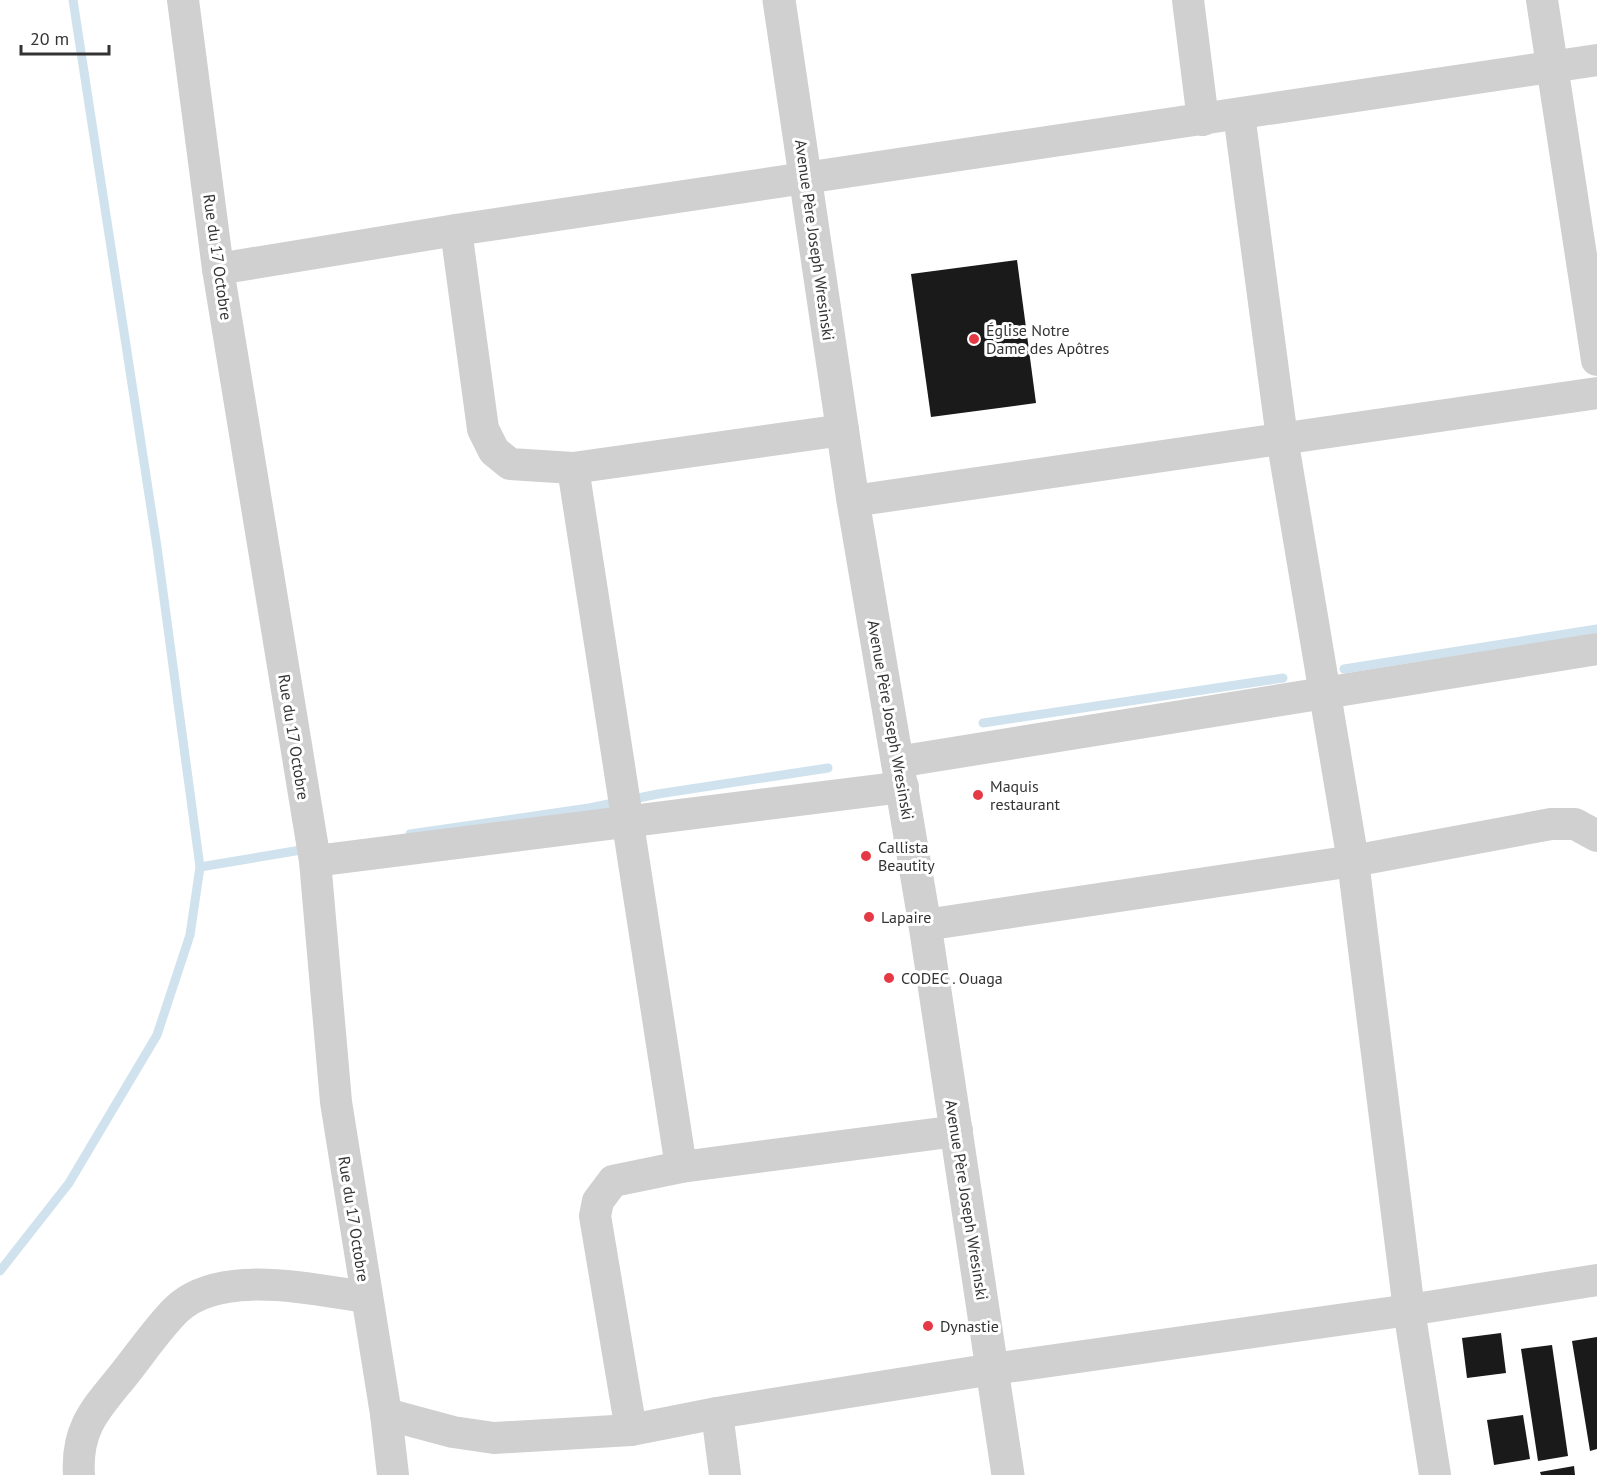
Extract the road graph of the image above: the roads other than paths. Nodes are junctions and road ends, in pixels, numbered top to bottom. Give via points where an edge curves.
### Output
1 (183, 0) edge
2 (779, 0) edge
3 (1188, 0) edge
4 (1542, 0) edge
5 (1597, 60) edge
6 (1552, 67) junction
7 (1239, 114) junction
8 (1203, 120) junction
9 (806, 180) junction
10 (456, 230) junction
11 (218, 269) junction
12 (1597, 360) edge
13 (1597, 393) edge
14 (843, 430) junction
15 (1282, 438) junction
16 (573, 468) junction
17 (854, 501) junction
18 (1597, 649) edge
19 (1326, 692) junction
20 (900, 775) junction
21 (630, 821) junction
22 (1597, 836) edge
23 (315, 861) junction
24 (1353, 861) junction
25 (925, 925) junction
26 (957, 1131) junction
27 (681, 1167) junction
28 (1597, 1280) edge
29 (367, 1297) junction
30 (1409, 1310) junction
31 (993, 1369) junction
32 (717, 1413) junction
33 (386, 1414) junction
34 (631, 1430) junction
35 (79, 1475) edge
36 (393, 1475) edge
37 (725, 1475) edge
38 (1008, 1475) edge
39 (1435, 1475) edge

1 - 11 street, Rue du 17 Octobre
2 - 9 street, Avenue Père Joseph Wresinski
3 - 8 street
4 - 6 street
5 - 6 street
6 - 7 street
6 - 12 street
7 - 8 street
7 - 15 street
8 - 9 street
9 - 10 street
9 - 14 street, Avenue Père Joseph Wresinski
10 - 11 street
10 - 16 street via 483,429 494,451 510,464
11 - 23 street, Rue du 17 Octobre
13 - 15 street
14 - 16 street
14 - 17 street, Avenue Père Joseph Wresinski
15 - 17 street
15 - 19 street
16 - 21 street
17 - 20 street, Avenue Père Joseph Wresinski
18 - 19 street
19 - 20 street
19 - 24 street
20 - 21 street
20 - 25 street, Avenue Père Joseph Wresinski
21 - 23 street
21 - 27 street
22 - 24 street via 1575,824 1551,824
23 - 29 street, Rue du 17 Octobre via 336,1102
24 - 25 street
24 - 30 street
25 - 26 street, Avenue Père Joseph Wresinski
26 - 27 street
26 - 31 street, Avenue Père Joseph Wresinski
27 - 34 street via 614,1181 598,1201 595,1216
28 - 30 street
29 - 33 street, Rue du 17 Octobre
29 - 35 street via 277,1286 220,1288 196,1297 177,1310 92,1413 82,1433
30 - 31 street
30 - 39 street
31 - 32 street
31 - 38 street, Avenue Père Joseph Wresinski
32 - 34 street
32 - 37 street
33 - 34 street via 453,1432 494,1438
33 - 36 street, Rue du 17 Octobre

